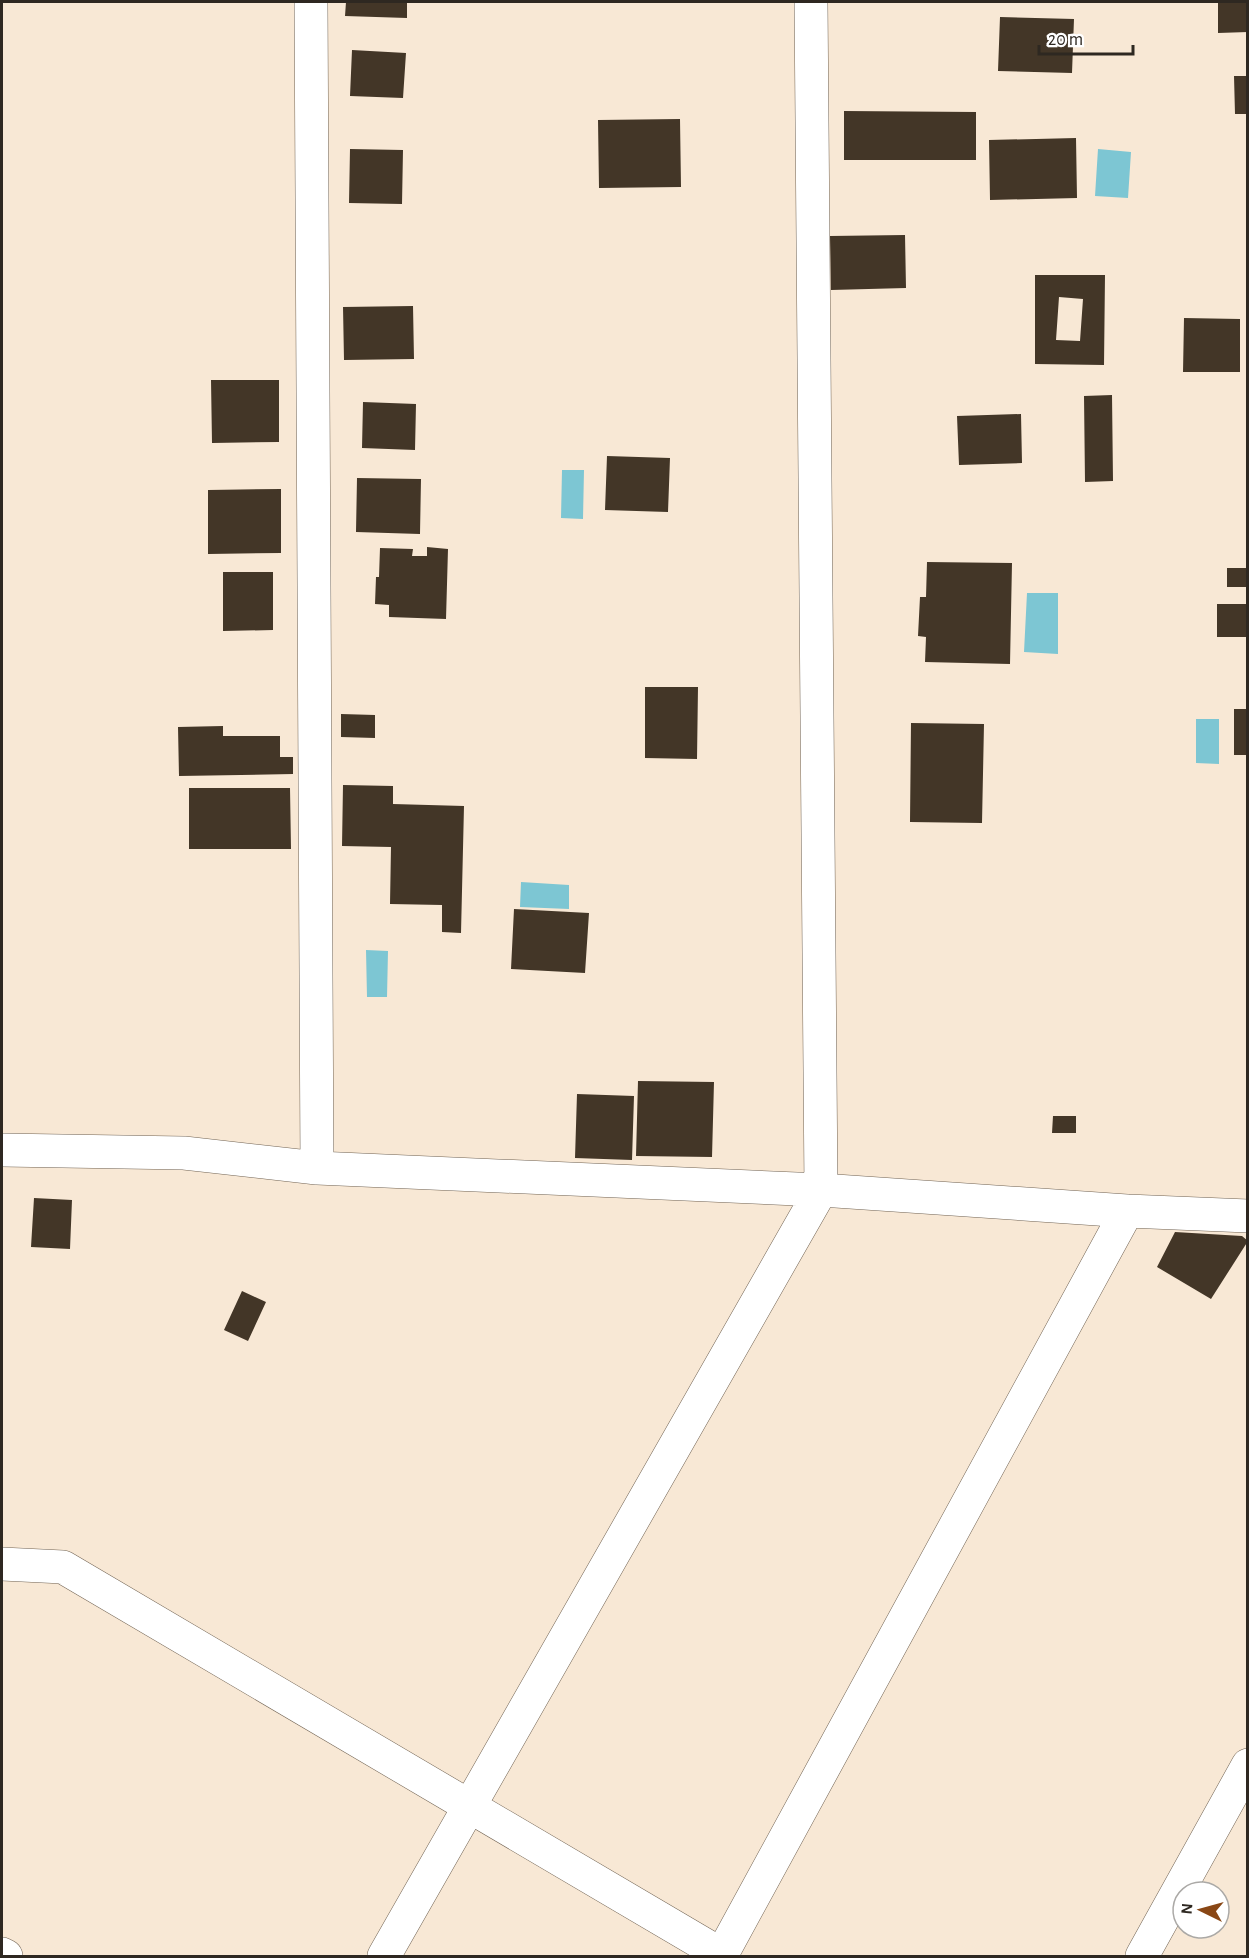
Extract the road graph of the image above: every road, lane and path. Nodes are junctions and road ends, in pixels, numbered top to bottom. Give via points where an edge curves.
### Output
1 (310, 2) edge
2 (811, 2) edge
3 (2, 1150) edge
4 (317, 1168) junction
5 (821, 1190) junction
6 (1127, 1211) junction
7 (1248, 1216) edge
8 (2, 1564) edge
9 (1245, 1776) edge
10 (469, 1806) junction
11 (2, 1954) edge
12 (6, 1956) edge
13 (384, 1956) edge
14 (721, 1956) edge
15 (1142, 1956) edge

1 - 4 street
2 - 5 street
3 - 4 street via 184,1153
4 - 5 street
5 - 6 street
5 - 10 street
6 - 7 street
6 - 14 street
8 - 10 street via 63,1567
9 - 15 street
10 - 13 street
10 - 14 street
11 - 12 street

